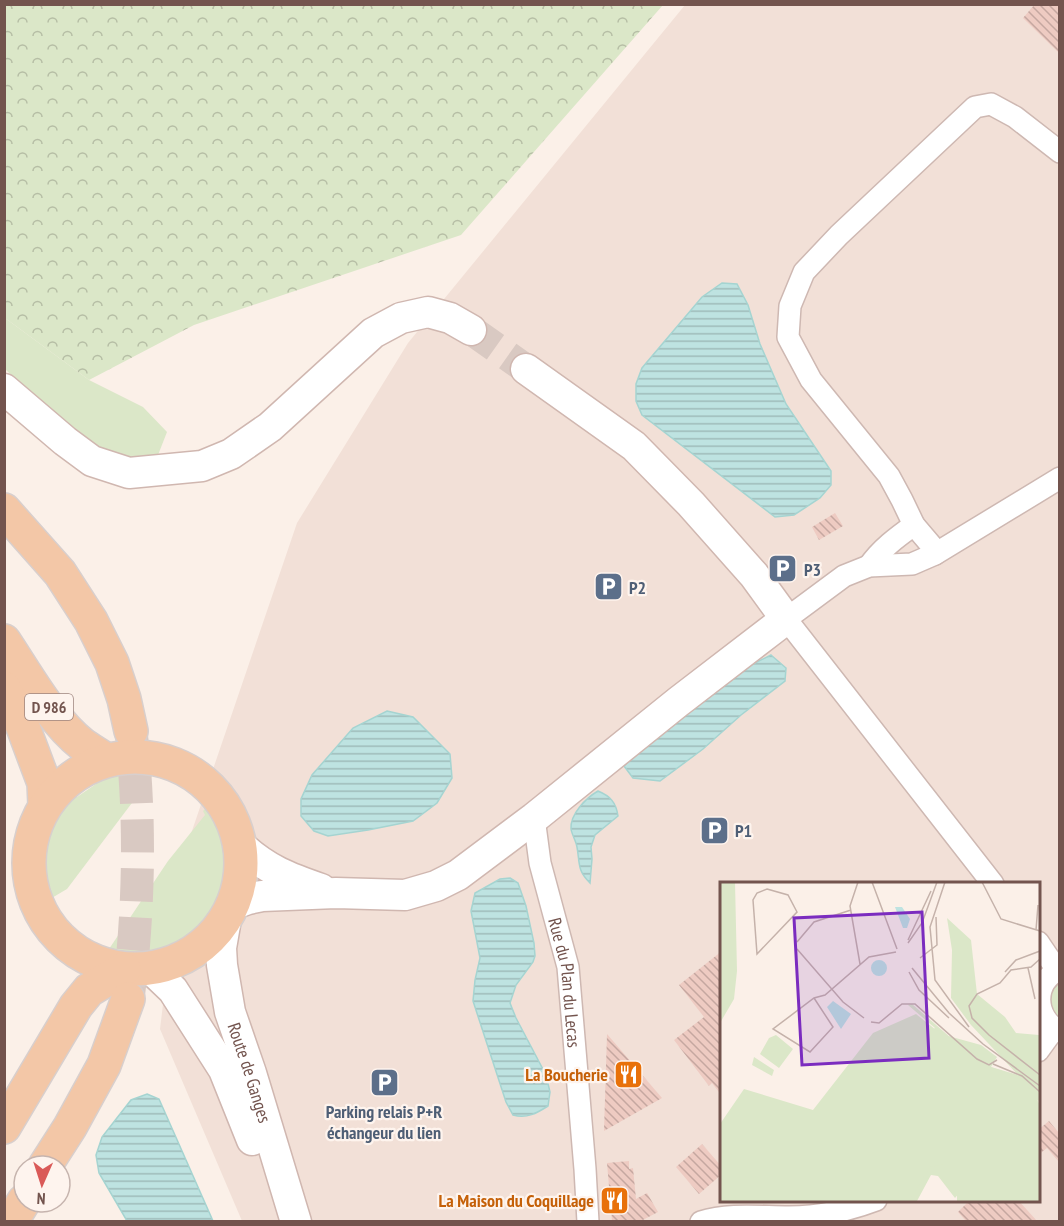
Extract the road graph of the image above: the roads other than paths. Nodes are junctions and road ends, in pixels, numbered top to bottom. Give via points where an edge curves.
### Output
1 (1059, 152) edge
2 (471, 330) tunnel mouth
3 (526, 369) tunnel mouth
4 (4, 389) edge
5 (1059, 478) edge
6 (4, 510) edge
7 (914, 525) junction
8 (935, 554) junction
9 (868, 566) junction
10 (786, 619) junction
11 (4, 641) edge
12 (4, 688) edge
13 (132, 731) tunnel mouth
14 (106, 760) junction
15 (45, 805) junction
16 (534, 818) junction
17 (31, 839) junction
18 (241, 846) junction
19 (4, 867) edge
20 (991, 882) edge
21 (336, 893) junction
22 (230, 912) junction
23 (1040, 945) edge
24 (1058, 970) edge
25 (134, 979) junction
26 (1057, 1030) edge
27 (1040, 1049) edge
28 (4, 1127) edge
29 (53, 1154) edge
30 (870, 1202) edge
31 (280, 1221) edge
32 (296, 1221) edge
33 (588, 1221) edge
34 (701, 1221) edge

1 - 7 street via 1015,117 991,104 975,107 804,272 790,306 788,338 811,380 888,476
2 - 4 street via 428,312 401,318 374,333 270,427 231,454 202,466 129,473 92,461
3 - 10 street via 634,446 754,575
5 - 8 street
6 - 13 main road via 60,573 91,621 112,663
7 - 8 street
7 - 9 street
8 - 9 street via 912,564
9 - 10 street via 844,576
10 - 16 street
10 - 20 street
11 - 14 main road, D 986 via 35,690 69,732
12 - 15 main road, D 986 via 44,783
14 - 15 main road via 72,777
14 - 18 main road via 144,757 187,770 221,800 233,819
15 - 17 main road
16 - 21 street via 458,875 436,886 405,895
16 - 33 street, Rue du Plan du Lecas via 540,863 568,967
17 - 19 main road
17 - 25 main road via 28,869 34,898 48,925 69,946 94,962
18 - 21 street via 261,864 293,880
18 - 22 main road via 242,876
21 - 22 street via 262,896 248,899
22 - 25 main road via 207,943 181,960
22 - 32 street, Route de Ganges via 221,948 230,1012
23 - 24 street
24 - 26 street via 1048,978 1040,996 1043,1014
25 - 28 main road via 89,990 64,1024
25 - 29 main road via 104,1065
25 - 31 street, Route de Ganges via 173,990 224,1070
26 - 27 street
30 - 34 street via 828,1214

